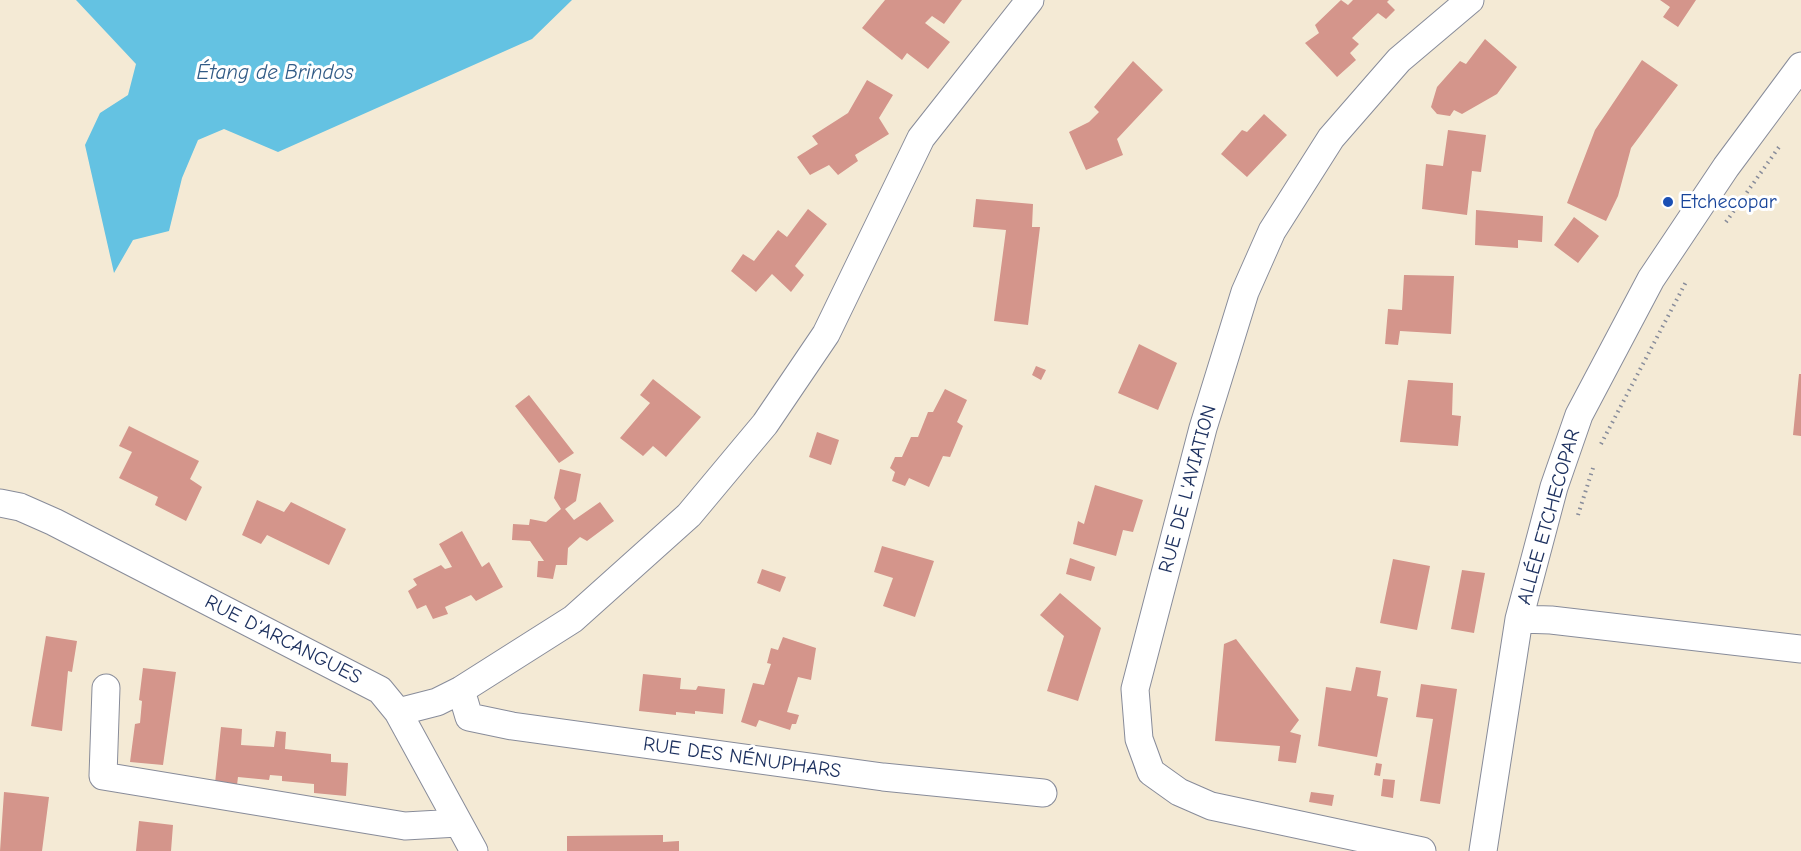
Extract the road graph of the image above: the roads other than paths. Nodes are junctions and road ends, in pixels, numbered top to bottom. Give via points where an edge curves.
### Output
1 (1030, 0) edge
2 (1470, 0) edge
3 (1801, 66) edge
4 (1791, 96) edge
5 (10, 505) edge
6 (1519, 619) junction
7 (1801, 650) edge
8 (106, 688) dead end
9 (461, 690) junction
10 (398, 712) junction
11 (1043, 793) dead end
12 (458, 824) junction
13 (474, 851) edge
14 (1422, 851) edge
15 (1483, 851) edge

1 - 9 street via 921,138 826,334 765,424 689,515 573,619
2 - 14 street, RUE DE L'AVIATION via 1399,60 1331,138 1272,231 1245,292 1203,428 1135,689 1139,740 1151,772 1179,792 1211,806
3 - 4 street, ALLÉE ETCHECOPAR
4 - 6 street, ALLÉE ETCHECOPAR via 1725,167 1651,279 1579,415 1554,487
5 - 10 street, RUE D'ARCANGUES via 54,522 380,690
6 - 7 street
6 - 15 street, ALLÉE ETCHECOPAR
8 - 12 street via 103,776 405,826
9 - 10 street via 437,702
9 - 11 street, RUE DES NÉNUPHARS via 469,717 512,726 883,777
10 - 12 street, RUE D'ARCANGUES
12 - 13 street, RUE D'ARCANGUES

